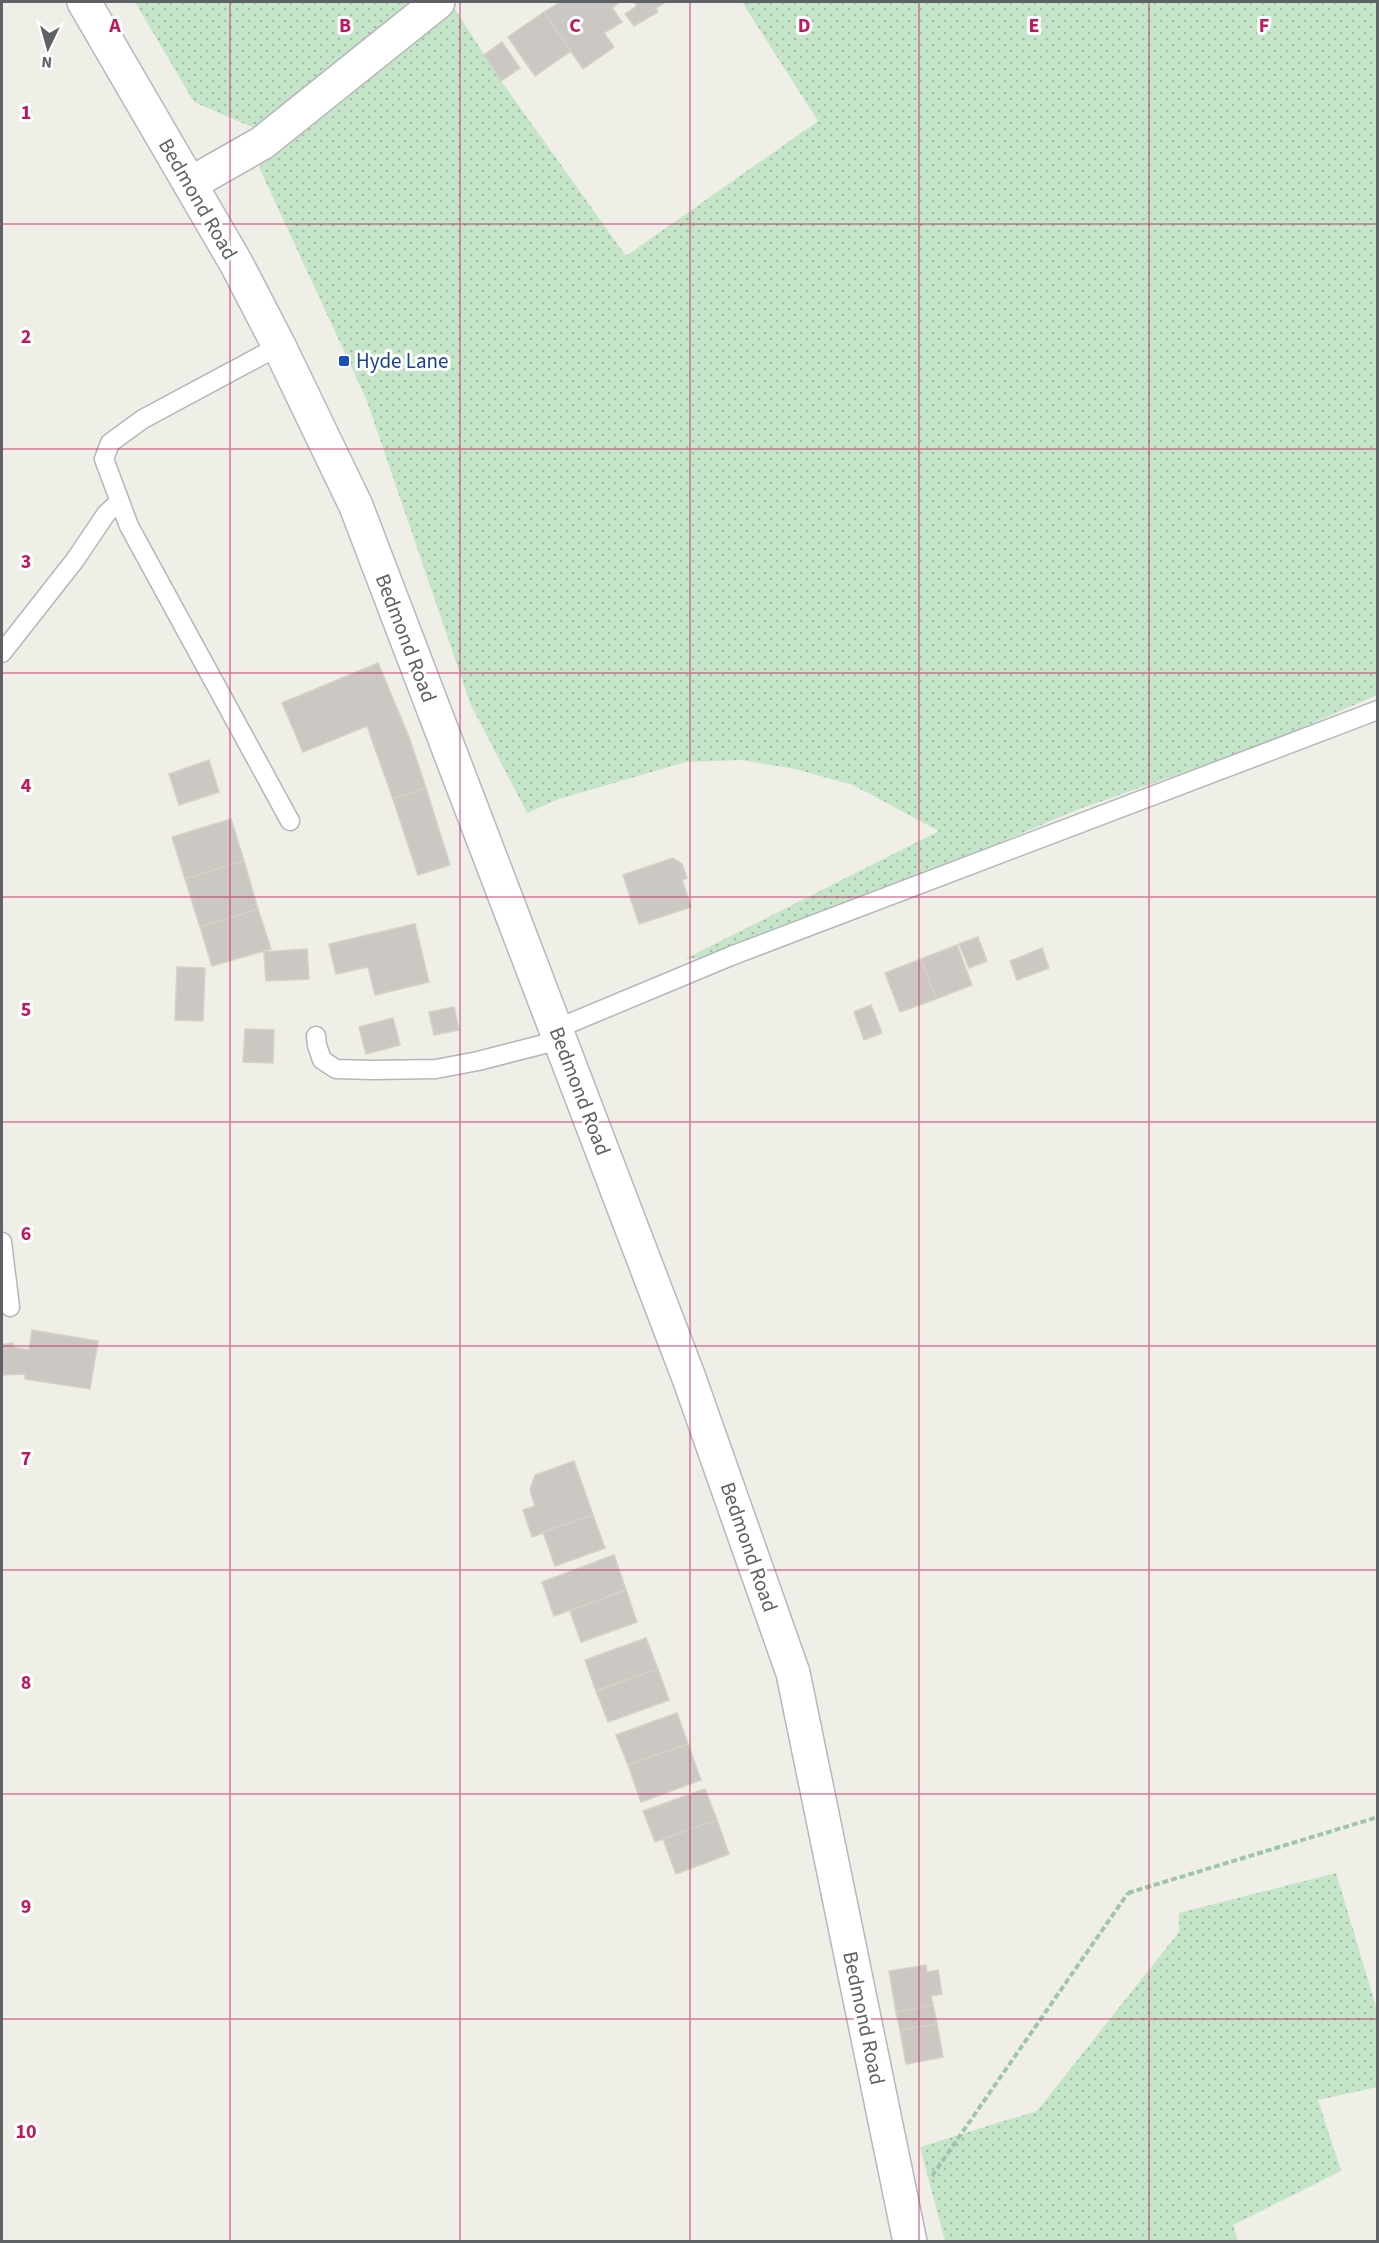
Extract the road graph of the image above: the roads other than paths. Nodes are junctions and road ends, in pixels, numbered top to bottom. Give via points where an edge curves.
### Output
1 (84, 2) edge
2 (438, 2) edge
3 (190, 184) junction
4 (279, 346) junction
5 (119, 502) junction
6 (2, 653) edge
7 (1377, 710) edge
8 (290, 821) dead end
9 (558, 1034) junction
10 (316, 1036) dead end
11 (2, 1242) edge
12 (10, 1307) dead end
13 (907, 2228) edge

1 - 3 street, Bedmond Road
2 - 3 street via 262,143
3 - 4 street, Bedmond Road
4 - 5 lane via 143,419 110,442 104,459
4 - 9 street, Bedmond Road via 356,506
5 - 6 lane
5 - 8 lane
7 - 9 lane via 730,956
9 - 10 lane via 478,1061 436,1070 336,1068 322,1060
9 - 13 street, Bedmond Road via 689,1378 793,1673
11 - 12 lane

